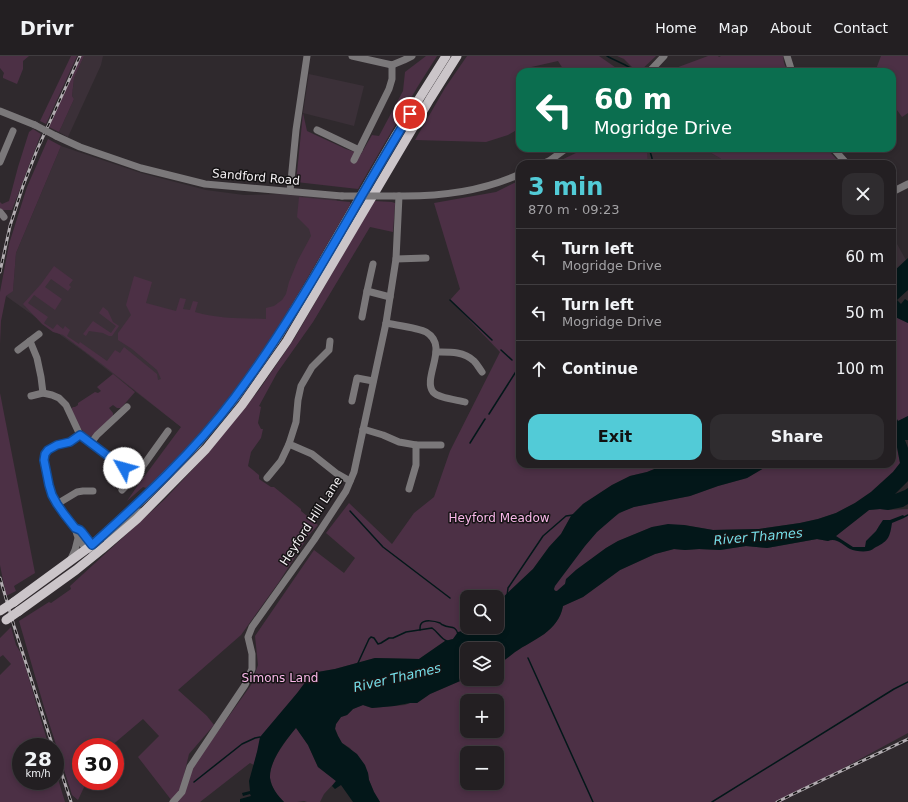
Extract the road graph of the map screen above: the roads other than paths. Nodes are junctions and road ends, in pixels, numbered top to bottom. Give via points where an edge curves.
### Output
1 (307, 56) edge
2 (412, 56) edge
3 (446, 56) edge
4 (457, 56) edge
5 (664, 56) edge
6 (787, 56) edge
7 (357, 57) edge
8 (392, 65) junction
9 (653, 68) edge
10 (791, 68) edge
11 (0, 111) edge
12 (317, 130) dead end
13 (12, 131) dead end
14 (359, 150) junction
15 (561, 152) edge
16 (836, 152) edge
17 (354, 160) dead end
18 (550, 160) edge
19 (844, 160) edge
20 (0, 162) edge
21 (516, 175) edge
22 (908, 184) edge
23 (896, 190) edge
24 (290, 191) junction
25 (396, 196) junction
26 (426, 258) dead end
27 (396, 259) junction
28 (373, 264) dead end
29 (367, 291) junction
30 (390, 297) junction
31 (362, 317) dead end
32 (386, 323) junction
33 (39, 334) dead end
34 (30, 341) junction
35 (330, 341) dead end
36 (18, 350) dead end
37 (436, 352) junction
38 (482, 372) dead end
39 (374, 381) junction
40 (43, 393) junction
41 (31, 396) dead end
42 (352, 401) dead end
43 (465, 402) dead end
44 (127, 407) dead end
45 (363, 429) junction
46 (168, 430) dead end
47 (80, 435) junction
48 (91, 443) junction
49 (289, 444) junction
50 (416, 445) junction
51 (441, 445) dead end
52 (135, 477) junction
53 (267, 478) dead end
54 (350, 480) junction
55 (409, 489) dead end
56 (122, 490) dead end
57 (93, 491) dead end
58 (57, 504) junction
59 (75, 528) junction
60 (78, 538) junction
61 (92, 550) junction
62 (70, 560) junction
63 (0, 611) edge
64 (3, 622) edge
65 (173, 802) edge

1 - 24 street
2 - 8 street
3 - 61 main road via 395,137 277,338 235,398 197,444
4 - 61 main road via 287,341 242,405 206,448 137,520
5 - 9 street
6 - 10 street
7 - 8 street
8 - 14 street via 390,89
11 - 24 street, Sandford Road, bridge via 35,125 69,143 141,168 205,184
12 - 14 street
13 - 20 street
14 - 17 street
15 - 18 street
16 - 19 street
21 - 25 street, Sandford Road via 460,193
22 - 23 street
24 - 25 street, Sandford Road, bridge via 342,196
25 - 27 street, Heyford Hill Lane
26 - 27 street
27 - 30 street, Heyford Hill Lane
28 - 29 street
29 - 30 street
29 - 31 street
30 - 32 street, Heyford Hill Lane
32 - 37 street via 424,331 432,336
32 - 39 street, Heyford Hill Lane
33 - 34 street
34 - 36 street
34 - 40 street via 37,358
35 - 49 street via 329,350 312,368 301,386 296,422
37 - 38 street via 456,352 466,356 473,360
37 - 43 street via 430,384 433,392 439,396
39 - 42 street via 358,378
39 - 45 street, Heyford Hill Lane
40 - 41 street
40 - 47 street via 59,398 66,405
44 - 48 street
45 - 50 street via 399,442
45 - 54 street, Heyford Hill Lane
46 - 52 street
47 - 48 street
47 - 58 street via 70,442 57,445 45,454 49,485
48 - 52 street
49 - 53 street via 281,461
49 - 54 street via 312,454 336,473
50 - 51 street
50 - 55 street via 416,465
52 - 56 street
54 - 65 street, Heyford Hill Lane via 346,491 314,540 252,627 248,637 252,669 245,685 190,767 182,792
57 - 58 street via 77,492
58 - 59 street
59 - 60 street
59 - 61 street via 82,532
60 - 61 street
60 - 62 street
61 - 62 main road
61 - 64 main road, bridge via 62,580
62 - 63 main road, bridge

